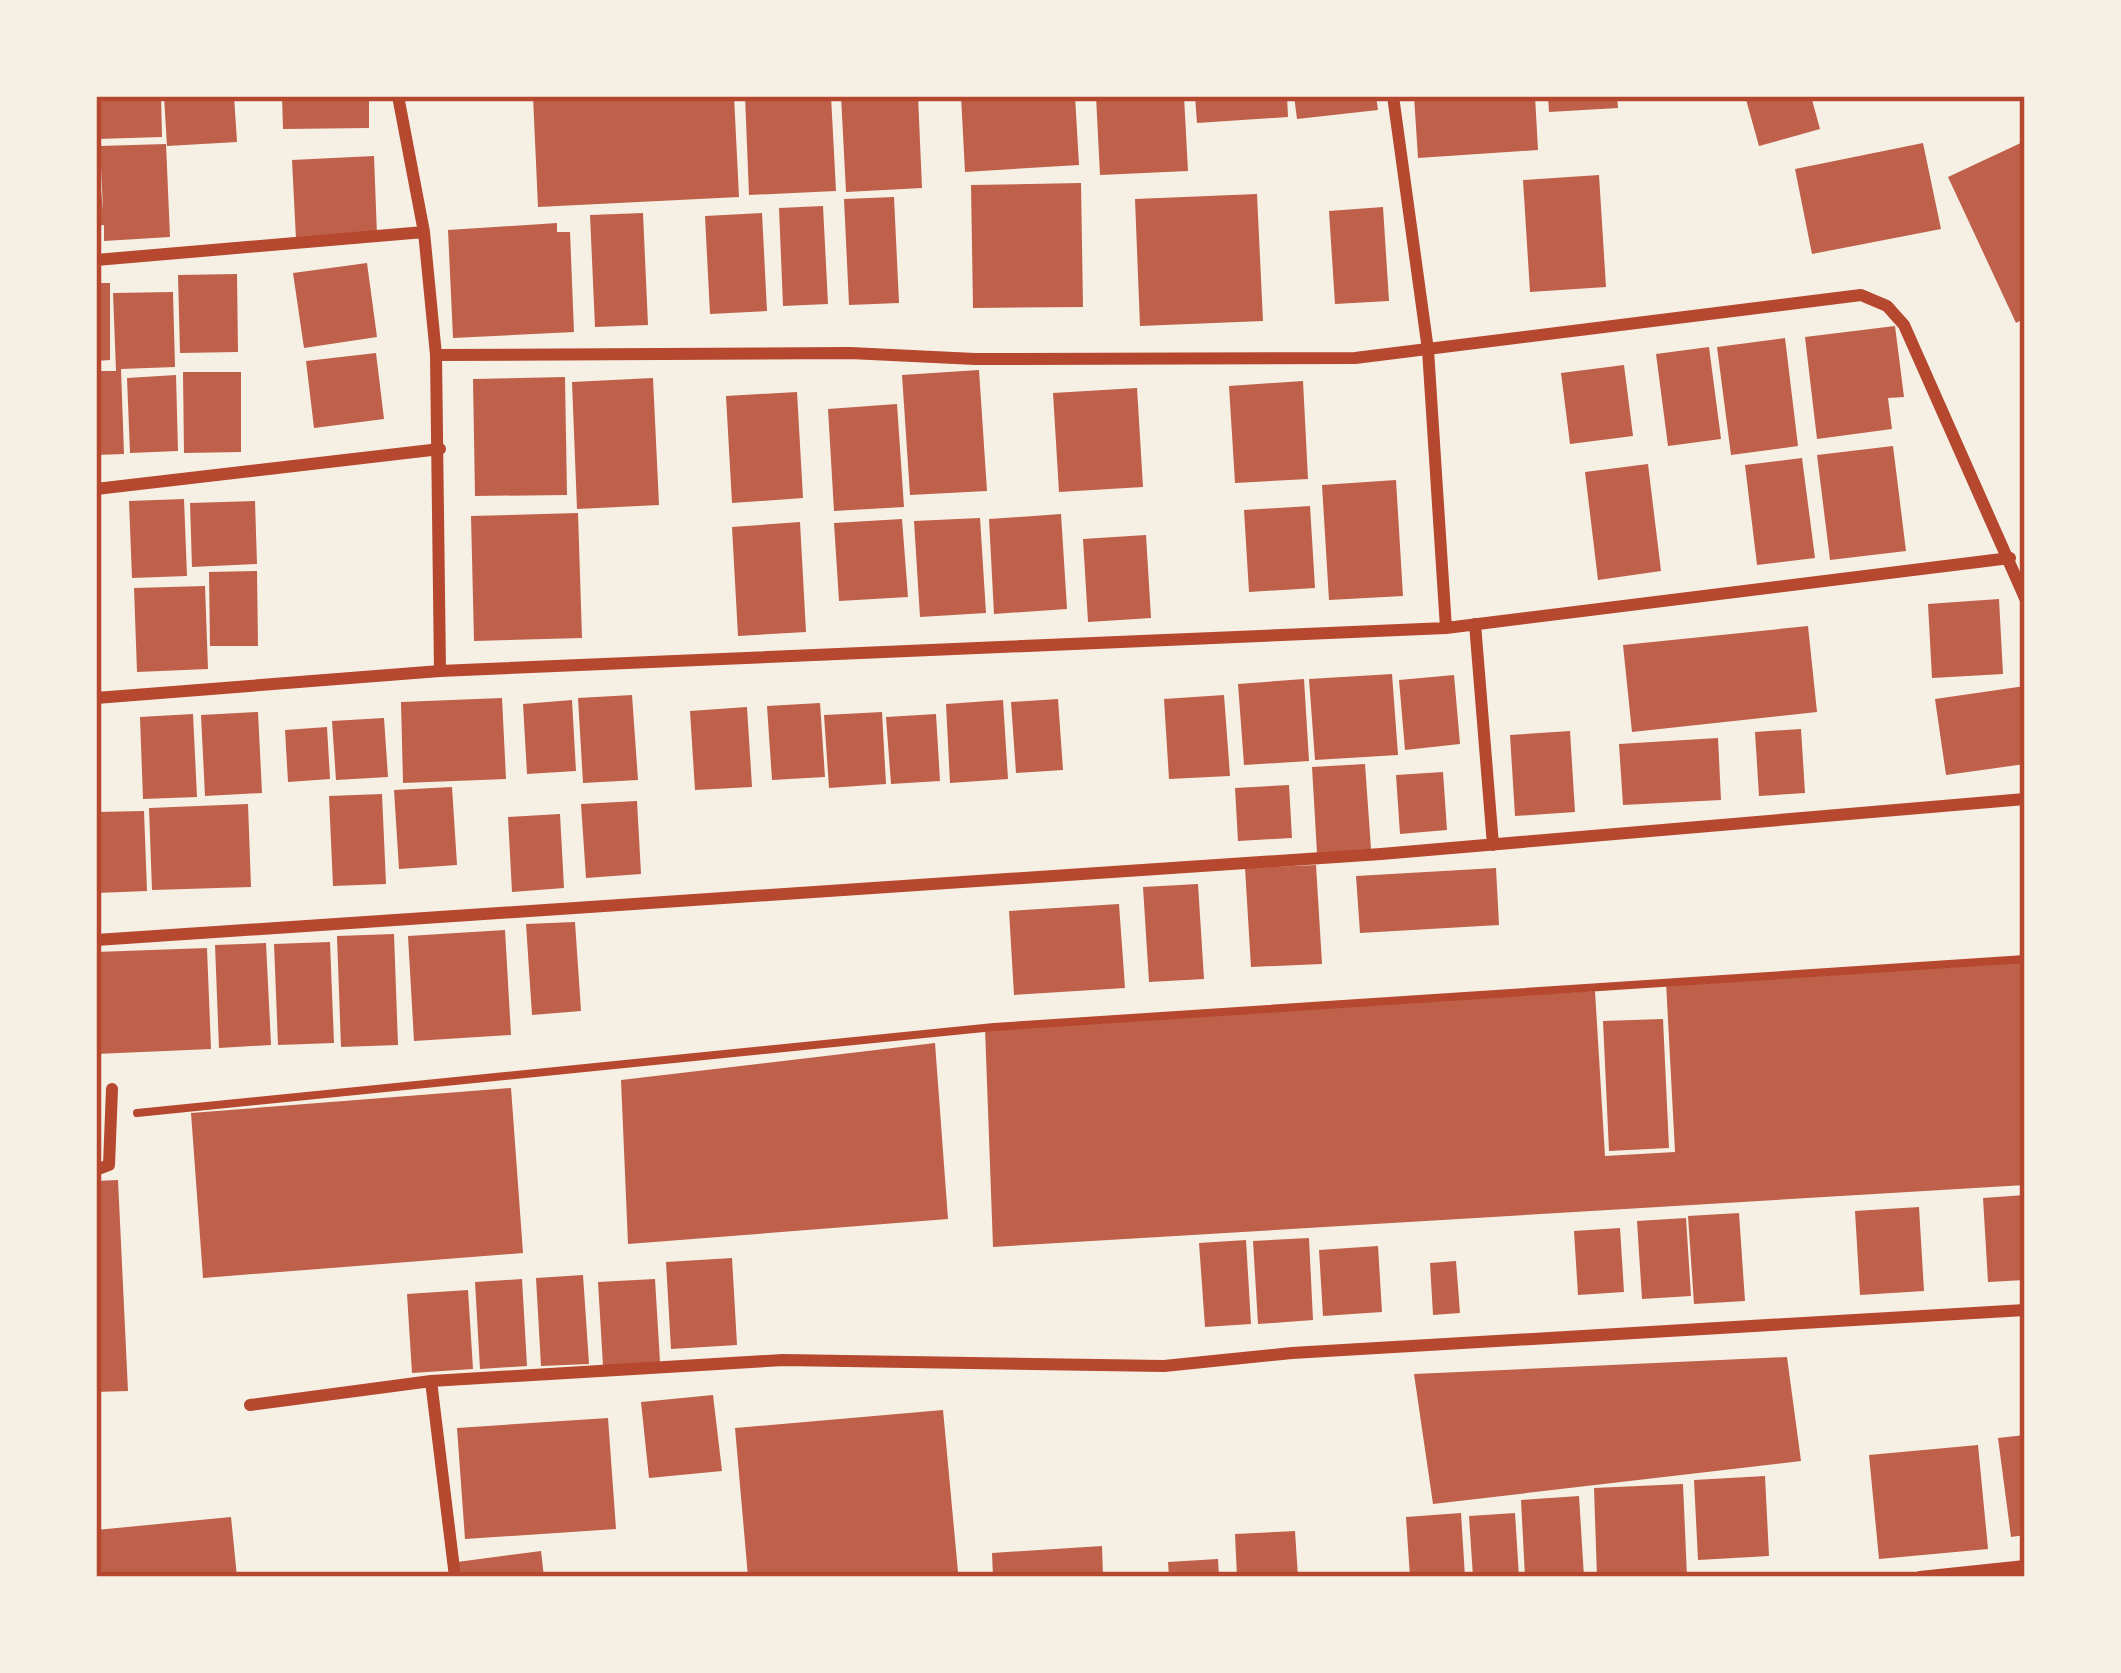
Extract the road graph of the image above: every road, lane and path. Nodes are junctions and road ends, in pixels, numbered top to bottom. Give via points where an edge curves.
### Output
1 (398, 96) edge
2 (1393, 96) edge
3 (424, 232) junction
4 (96, 260) edge
5 (1428, 350) junction
6 (436, 355) junction
7 (440, 449) junction
8 (96, 489) edge
9 (2010, 559) junction
10 (2025, 598) edge
11 (1474, 624) junction
12 (1446, 628) junction
13 (440, 671) junction
14 (96, 698) edge
15 (2025, 799) edge
16 (1493, 845) junction
17 (96, 940) edge
18 (2025, 959) edge
19 (112, 1089) dead end
20 (111, 1115) junction
21 (96, 1170) edge
22 (2025, 1310) edge
23 (431, 1381) junction
24 (250, 1405) dead end
25 (2025, 1566) edge
26 (455, 1577) edge
27 (1920, 1577) edge

1 - 3 street
2 - 5 street
3 - 4 street
3 - 6 street
5 - 6 street via 1355,358
5 - 9 street via 1861,295 1887,306 1904,326
5 - 12 street
6 - 7 street
7 - 8 street
7 - 13 street
9 - 10 street
9 - 11 street
11 - 12 street
11 - 16 street
12 - 13 street
13 - 14 street
15 - 16 street
16 - 17 street
18 - 20 path via 994,1027
19 - 20 street
20 - 21 street via 109,1165
22 - 23 street via 1164,1366 783,1360
23 - 24 street
23 - 26 street
25 - 27 street

